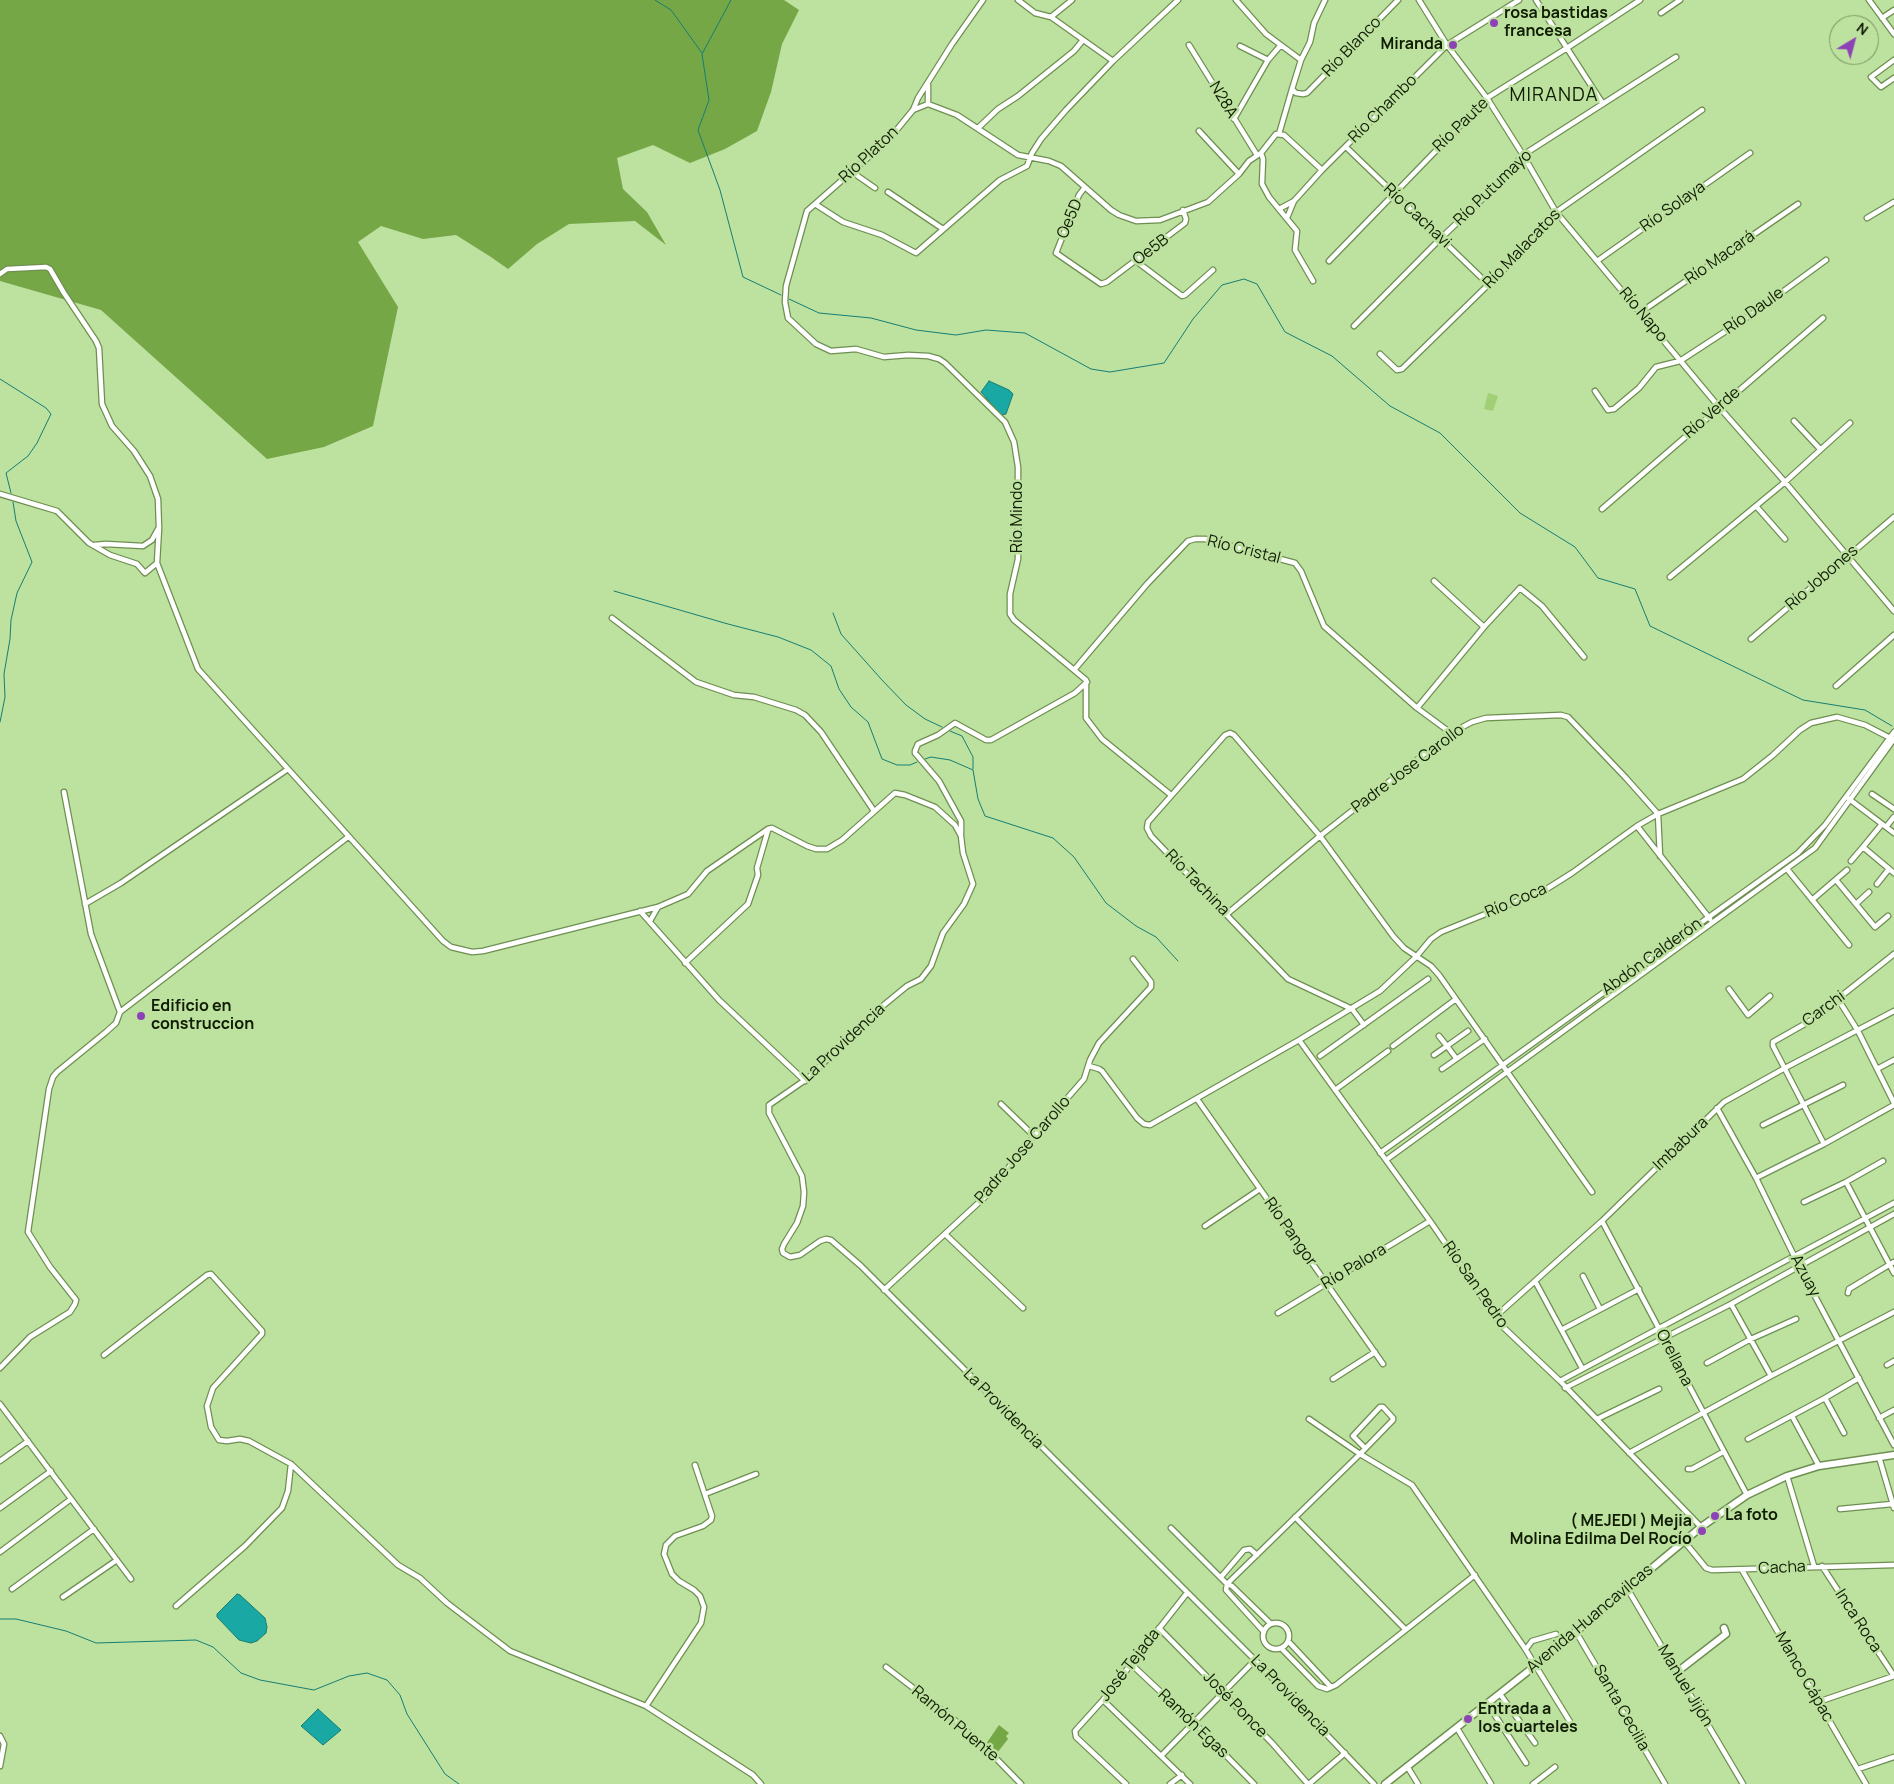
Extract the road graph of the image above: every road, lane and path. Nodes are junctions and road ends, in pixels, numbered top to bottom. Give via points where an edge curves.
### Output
1 (975, 0) edge
2 (1018, 0) edge
3 (1072, 0) edge
4 (1178, 0) edge
5 (1236, 0) edge
6 (1325, 0) edge
7 (1398, 0) edge
8 (1419, 0) edge
9 (1519, 0) edge
10 (1536, 0) edge
11 (1640, 0) edge
12 (1680, 0) edge
13 (1869, 0) edge
14 (983, 1) edge
15 (1894, 10) edge
16 (1661, 13) dead end
17 (1051, 17) junction
18 (1882, 18) junction
19 (1894, 34) edge
20 (1083, 40) junction
21 (1189, 45) dead end
22 (1447, 45) junction
23 (1240, 46) dead end
24 (1280, 46) junction
25 (1567, 48) junction
26 (1676, 57) dead end
27 (1268, 60) junction
28 (1301, 60) junction
29 (1894, 60) edge
30 (1113, 61) junction
31 (1894, 78) edge
32 (928, 82) junction
33 (1292, 89) junction
34 (1486, 98) junction
35 (928, 104) junction
36 (1603, 104) junction
37 (913, 110) junction
38 (1702, 110) dead end
39 (1234, 119) junction
40 (978, 128) junction
41 (1199, 131) dead end
42 (1278, 134) junction
43 (1346, 147) junction
44 (1750, 153) dead end
45 (1259, 154) junction
46 (1523, 155) junction
47 (1030, 158) junction
48 (1322, 170) junction
49 (852, 172) junction
50 (1239, 174) junction
51 (875, 188) dead end
52 (1085, 188) junction
53 (888, 192) dead end
54 (1393, 193) junction
55 (1294, 201) junction
56 (1894, 202) edge
57 (815, 204) junction
58 (1798, 204) dead end
59 (1279, 209) junction
60 (1183, 210) junction
61 (1556, 212) junction
62 (1287, 218) junction
63 (1867, 218) dead end
64 (943, 229) junction
65 (1441, 238) junction
66 (1826, 260) dead end
67 (1136, 261) junction
68 (1328, 261) dead end
69 (1597, 261) junction
70 (1214, 270) dead end
71 (0, 274) edge
72 (1313, 281) dead end
73 (1104, 284) joint
74 (1488, 284) junction
75 (1641, 312) junction
76 (788, 318) joint
77 (1823, 318) dead end
78 (1354, 326) dead end
79 (1380, 354) dead end
80 (1680, 360) junction
81 (1595, 391) dead end
82 (1719, 407) junction
83 (1794, 421) dead end
84 (1850, 423) dead end
85 (1820, 449) junction
86 (1785, 482) junction
87 (0, 494) edge
88 (1756, 506) junction
89 (1602, 510) dead end
90 (1894, 517) edge
91 (159, 528) junction
92 (1785, 539) dead end
93 (93, 545) junction
94 (1847, 556) junction
95 (157, 563) junction
96 (1670, 577) dead end
97 (1434, 581) dead end
98 (1894, 611) edge
99 (612, 618) dead end
100 (1484, 627) junction
101 (1894, 635) edge
102 (1751, 639) dead end
103 (1584, 657) dead end
104 (1074, 670) junction
105 (1087, 682) junction
106 (1836, 686) dead end
107 (1417, 708) junction
108 (1894, 732) edge
109 (1451, 734) junction
110 (1892, 739) edge
111 (288, 769) junction
112 (64, 792) dead end
113 (1872, 794) dead end
114 (1171, 795) junction
115 (1846, 797) junction
116 (1851, 800) junction
117 (1894, 809) edge
118 (874, 811) junction
119 (1658, 814) junction
120 (1894, 817) edge
121 (1884, 825) junction
122 (1637, 826) junction
123 (768, 829) junction
124 (1894, 833) edge
125 (961, 836) junction
126 (1320, 836) junction
127 (348, 838) junction
128 (1863, 847) junction
129 (1660, 856) junction
130 (1851, 861) dead end
131 (1787, 869) junction
132 (1889, 869) junction
133 (1847, 870) dead end
134 (1894, 873) edge
135 (1836, 880) junction
136 (1877, 884) dead end
137 (1869, 892) dead end
138 (1812, 900) junction
139 (85, 904) junction
140 (1856, 904) junction
141 (658, 907) junction
142 (640, 911) junction
143 (1227, 914) junction
144 (1888, 916) dead end
145 (1708, 917) junction
146 (650, 921) junction
147 (1712, 922) junction
148 (1849, 945) dead end
149 (1894, 954) edge
150 (1416, 957) junction
151 (1133, 959) dead end
152 (685, 963) junction
153 (1428, 978) dead end
154 (1729, 989) dead end
155 (1770, 996) dead end
156 (1456, 999) junction
157 (1838, 999) junction
158 (1352, 1009) junction
159 (1894, 1011) edge
160 (120, 1012) junction
161 (1364, 1025) junction
162 (1468, 1031) dead end
163 (1858, 1031) junction
164 (1440, 1036) dead end
165 (1300, 1040) junction
166 (1485, 1040) junction
167 (1393, 1046) dead end
168 (1447, 1046) junction
169 (1388, 1051) dead end
170 (1434, 1055) dead end
171 (1320, 1056) dead end
172 (1456, 1058) junction
173 (1894, 1060) edge
174 (1502, 1065) junction
175 (1089, 1066) junction
176 (1785, 1068) junction
177 (1877, 1069) junction
178 (1442, 1070) dead end
179 (1506, 1071) junction
180 (805, 1081) junction
181 (1843, 1084) dead end
182 (1335, 1090) junction
183 (1197, 1099) junction
184 (1001, 1104) dead end
185 (1894, 1104) edge
186 (1804, 1105) junction
187 (1717, 1108) junction
188 (1763, 1125) dead end
189 (1034, 1136) junction
190 (1824, 1144) junction
191 (1380, 1153) junction
192 (1386, 1160) junction
193 (1883, 1161) dead end
194 (1756, 1178) junction
195 (1846, 1182) junction
196 (1260, 1189) junction
197 (1592, 1192) dead end
198 (1804, 1202) dead end
199 (1894, 1203) edge
200 (1894, 1214) edge
201 (1865, 1220) junction
202 (1430, 1221) junction
203 (1602, 1221) junction
204 (1205, 1226) dead end
205 (1869, 1228) junction
206 (945, 1234) junction
207 (1795, 1257) junction
208 (1892, 1263) edge
209 (1799, 1266) junction
210 (1894, 1273) edge
211 (1583, 1276) dead end
212 (1535, 1281) junction
213 (1326, 1283) junction
214 (1638, 1289) junction
215 (884, 1290) junction
216 (1848, 1293) dead end
217 (1731, 1304) junction
218 (1023, 1308) dead end
219 (1600, 1309) junction
220 (1894, 1312) edge
221 (1278, 1313) dead end
222 (1496, 1316) junction
223 (1796, 1319) dead end
224 (1659, 1328) junction
225 (1563, 1329) junction
226 (1664, 1337) junction
227 (1751, 1339) junction
228 (1839, 1340) junction
229 (1376, 1352) junction
230 (104, 1355) dead end
231 (1894, 1361) edge
232 (1707, 1363) dead end
233 (1383, 1364) dead end
234 (1887, 1365) dead end
235 (0, 1368) edge
236 (1582, 1368) junction
237 (1771, 1376) junction
238 (1859, 1378) junction
239 (1333, 1379) dead end
240 (1560, 1381) junction
241 (1565, 1388) junction
242 (1659, 1389) dead end
243 (1825, 1398) junction
244 (0, 1404) edge
245 (2, 1410) edge
246 (1894, 1410) edge
247 (1702, 1414) junction
248 (1792, 1416) junction
249 (1879, 1418) junction
250 (1309, 1419) dead end
251 (1597, 1419) junction
252 (1844, 1433) dead end
253 (1748, 1439) dead end
254 (28, 1441) junction
255 (1894, 1444) edge
256 (1365, 1448) junction
257 (1723, 1452) junction
258 (1629, 1453) junction
259 (1360, 1454) junction
260 (1894, 1455) edge
261 (1879, 1457) junction
262 (0, 1461) edge
263 (291, 1464) junction
264 (695, 1465) dead end
265 (1819, 1466) junction
266 (1688, 1469) dead end
267 (51, 1471) junction
268 (756, 1474) dead end
269 (1787, 1476) junction
270 (705, 1494) junction
271 (1747, 1495) junction
272 (71, 1499) junction
273 (1893, 1506) edge
274 (0, 1508) edge
275 (1840, 1509) dead end
276 (1295, 1517) junction
277 (1171, 1528) dead end
278 (1700, 1528) junction
279 (94, 1529) junction
280 (1684, 1541) junction
281 (0, 1552) edge
282 (1257, 1555) junction
283 (117, 1560) junction
284 (1894, 1565) edge
285 (1814, 1566) junction
286 (1822, 1566) junction
287 (1742, 1570) junction
288 (1475, 1575) junction
289 (1221, 1577) junction
290 (131, 1579) dead end
291 (1227, 1584) junction
292 (1627, 1588) junction
293 (12, 1589) dead end
294 (1187, 1593) junction
295 (63, 1597) dead end
296 (176, 1606) dead end
297 (1271, 1624) junction
298 (1160, 1628) junction
299 (1724, 1628) dead end
300 (1405, 1629) junction
301 (1264, 1632) junction
302 (1576, 1632) junction
303 (1556, 1634) dead end
304 (1288, 1641) junction
305 (1281, 1648) junction
306 (1526, 1649) junction
307 (1256, 1660) junction
308 (1131, 1664) junction
309 (1536, 1665) junction
310 (886, 1667) dead end
311 (1677, 1672) junction
312 (1894, 1676) edge
313 (1331, 1687) junction
314 (1223, 1693) junction
315 (1500, 1694) junction
316 (1103, 1700) junction
317 (1818, 1702) junction
318 (1487, 1703) junction
319 (646, 1706) junction
320 (1194, 1723) junction
321 (1572, 1725) dead end
322 (1457, 1728) junction
323 (0, 1736) edge
324 (1535, 1744) dead end
325 (1345, 1753) junction
326 (1162, 1756) junction
327 (1894, 1757) edge
328 (1526, 1763) dead end
329 (0, 1766) edge
330 (1407, 1766) junction
331 (1555, 1767) dead end
332 (1858, 1769) junction
333 (1182, 1776) junction
334 (761, 1784) edge
335 (1021, 1784) edge
336 (1126, 1784) edge
337 (1170, 1784) edge
338 (1190, 1784) edge
339 (1254, 1784) edge
340 (1309, 1784) edge
341 (1374, 1784) edge
342 (1385, 1784) edge
343 (1418, 1784) edge
344 (1491, 1784) edge
345 (1532, 1784) edge
346 (1665, 1784) edge
347 (1742, 1784) edge
348 (1866, 1784) edge

1 - 14 street
2 - 17 street via 1035,13
3 - 17 street
4 - 30 street
5 - 24 street
6 - 28 street
7 - 33 street, Río Blanco via 1306,93 1299,94
8 - 22 street, Río Napo
9 - 22 street, Río Chambo
10 - 25 street
11 - 25 street, Río Paute
12 - 16 street
13 - 18 street
14 - 32 street, Río Platon
15 - 18 street
17 - 20 street
18 - 19 street
20 - 30 street
20 - 40 street via 1074,51
21 - 39 street, N28A
22 - 34 street, Río Napo
22 - 43 street, Río Chambo
23 - 27 street
24 - 27 street
24 - 28 street
25 - 34 street, Río Paute
25 - 36 street
26 - 36 street, Río Putumayo
27 - 39 street
28 - 33 street
29 - 31 street via 1872,77 1879,88
30 - 47 street via 1041,139
32 - 35 street
32 - 37 street, Río Platon
33 - 42 street
34 - 46 street, Río Napo
34 - 54 street, Río Paute
35 - 37 street
35 - 40 street via 957,115
36 - 46 street, Río Putumayo
37 - 49 street, Río Platon via 890,138
38 - 61 street, Río Malacatos
39 - 45 street, N28A
40 - 47 street via 1008,149
41 - 50 street
42 - 45 street via 1273,135
42 - 48 street via 1284,135
43 - 48 street, Río Chambo
43 - 54 street, Río Cachavi
44 - 69 street, Río Solaya
45 - 50 street
45 - 59 street via 1263,159 1262,184
46 - 61 street, Río Napo
46 - 65 street, Río Putumayo via 1493,189
47 - 52 street via 1062,166
47 - 64 street via 1027,166 1000,180
48 - 55 street, Río Chambo
49 - 51 street
49 - 57 street, Río Platon
50 - 60 street via 1208,202
52 - 60 street via 1119,215 1136,221 1160,220
52 - 73 street, Oe5D via 1079,194 1056,253
53 - 64 street
54 - 65 street, Río Cachavi
54 - 68 street, Río Paute
55 - 59 street, Río Chambo
55 - 62 street
56 - 63 street
57 - 64 street via 843,222 882,235 916,253
57 - 76 street, Río Platon via 808,211 786,286
58 - 75 street, Río Macará
59 - 62 street
60 - 67 street, Oe5B via 1185,223
61 - 69 street, Río Napo
61 - 74 street, Río Malacatos via 1538,236
62 - 72 street via 1297,230 1295,250
65 - 74 street, Río Cachavi
65 - 78 street, Río Putumayo
66 - 80 street, Río Daule via 1755,312
67 - 70 street via 1182,296
67 - 73 street, Oe5B
69 - 75 street, Río Napo
71 - 91 street via 8,269 50,269 96,341 102,404 112,426 150,476 158,499
74 - 79 street, Río Malacatos via 1400,371
75 - 80 street, Río Napo
76 - 104 street, Río Mindo via 816,344 831,351 856,349 884,357 908,355 939,359 1005,422 1014,442 1018,467 1018,559 1010,594 1010,614
77 - 82 street, Río Verde
80 - 81 street, Río Daule via 1656,367 1639,388 1612,410 1606,408
80 - 82 street, Río Napo
82 - 86 street, Río Napo
82 - 89 street, Río Verde
83 - 85 street
84 - 85 street
85 - 86 street
86 - 88 street
86 - 94 street, Río Napo
87 - 93 street via 57,511
88 - 92 street
88 - 96 street
90 - 94 street, Río Jobones
91 - 93 street via 152,540 143,546
91 - 95 street
93 - 95 street via 136,564 146,573
94 - 98 street, Río Napo
94 - 102 street, Río Jobones
95 - 111 street via 198,669
97 - 100 street
99 - 118 street via 696,682 806,715
100 - 103 street via 1520,588 1542,606
100 - 107 street
101 - 106 street
104 - 105 street, Río Mindo
104 - 107 street, Río Cristal via 1188,541 1200,539 1295,564 1301,570 1324,626
105 - 114 street via 1087,722 1102,739
105 - 125 street via 1075,693 991,740 953,723 938,735 918,744 915,753 939,782 961,821
107 - 109 street, Río Cristal
108 - 110 street, Abdón Calderón
109 - 119 street, Padre Jose Carollo via 1486,718 1565,715
109 - 126 street, Padre Jose Carollo
110 - 115 street, Abdón Calderón
110 - 116 street, Abdón Calderón
110 - 119 street, Río Coca via 1865,725 1838,717 1811,723 1743,779
111 - 127 street
111 - 139 street via 122,883
112 - 139 street
113 - 117 street
114 - 126 street, Río Tachina via 1230,733
114 - 143 street, Río Tachina via 1148,822 1147,828 1151,836
115 - 116 street
115 - 145 street, Abdón Calderón via 1798,854
116 - 121 street
116 - 131 street, Abdón Calderón via 1815,848
118 - 123 street, La Providencia via 827,849 807,846 780,831
118 - 125 street, La Providencia via 892,794 899,793 935,807 955,825
119 - 122 street, Río Coca
119 - 129 street
120 - 121 street
121 - 124 street
121 - 128 street
122 - 129 street
122 - 150 street, Río Coca via 1545,890 1441,932
123 - 141 street via 707,871 688,894
123 - 152 street via 748,904
125 - 180 street, La Providencia via 963,853 974,884 943,933 931,966 921,979 879,1009
126 - 143 street, Padre Jose Carollo
126 - 150 street via 1393,936
127 - 142 street via 443,941 456,948 484,951
127 - 160 street
128 - 130 street
128 - 132 street
129 - 145 street
131 - 138 street
131 - 147 street, Abdón Calderón
132 - 134 street
132 - 136 street
133 - 135 street
135 - 138 street
135 - 140 street
137 - 140 street
138 - 148 street
139 - 160 street via 91,934
140 - 144 street via 1876,927
141 - 142 street
141 - 146 street
142 - 146 street
143 - 158 street, Río Tachina via 1288,979
145 - 147 street
145 - 174 street, Abdón Calderón
146 - 152 street
147 - 179 street, Abdón Calderón
149 - 157 street, Carchi
150 - 156 street via 1431,966
150 - 158 street, Río Coca via 1380,991
151 - 175 street, Padre Jose Carollo via 1151,982 1151,987 1099,1043
152 - 180 street
153 - 161 street
154 - 155 street via 1748,1015
156 - 166 street
156 - 167 street
157 - 163 street
157 - 176 street, Carchi via 1810,1021 1773,1042
158 - 161 street
158 - 165 street, Río Coca
159 - 163 street, Imbabura
160 - 235 street via 116,1023 56,1072 50,1082 28,1226 31,1239 76,1300 75,1304 70,1312 30,1337
161 - 171 street
162 - 168 street
163 - 176 street, Imbabura
163 - 177 street
164 - 168 street
165 - 182 street, Río San Pedro
165 - 183 street, Río Coca
166 - 172 street
166 - 174 street
168 - 170 street
168 - 172 street
169 - 182 street
172 - 178 street
173 - 177 street
174 - 179 street
174 - 191 street, Abdón Calderón
175 - 183 street, Río Coca via 1102,1072 1137,1118 1147,1125
175 - 189 street, Padre Jose Carollo via 1084,1079
176 - 186 street
176 - 187 street, Imbabura via 1732,1096
177 - 185 street
179 - 192 street, Abdón Calderón
179 - 197 street
180 - 215 street, La Providencia via 772,1102 768,1109 802,1176 804,1192 803,1206 784,1244 783,1253 790,1257 800,1255 820,1241 832,1240
181 - 186 street
182 - 191 street, Río San Pedro
183 - 196 street, Río Pangor
184 - 189 street
185 - 190 street
186 - 188 street
186 - 190 street
187 - 194 street, Azuay
187 - 203 street, Imbabura
189 - 206 street, Padre Jose Carollo via 987,1195
190 - 194 street
191 - 192 street, Río San Pedro
192 - 202 street, Río San Pedro
193 - 195 street
194 - 207 street, Azuay
195 - 198 street
195 - 201 street
196 - 204 street
196 - 213 street, Río Pangor
199 - 201 street
200 - 205 street
201 - 205 street
201 - 207 street
202 - 213 street, Río Palora
202 - 222 street, Río San Pedro
203 - 212 street, Imbabura
203 - 214 street, Orellana
205 - 208 street
205 - 209 street
206 - 215 street, Padre Jose Carollo
206 - 218 street
207 - 209 street, Azuay
207 - 224 street
208 - 210 street
208 - 216 street via 1849,1288
209 - 217 street
209 - 228 street, Azuay
211 - 219 street
212 - 222 street, Imbabura
212 - 225 street
213 - 221 street, Río Palora
213 - 229 street, Río Pangor
214 - 219 street
214 - 224 street, Orellana
215 - 294 street, La Providencia
217 - 226 street
217 - 227 street
219 - 225 street
220 - 228 street
222 - 240 street, Río San Pedro via 1502,1326
223 - 227 street
224 - 226 street, Orellana
224 - 236 street
225 - 236 street
226 - 241 street
226 - 247 street, Orellana
227 - 232 street
227 - 237 street
228 - 237 street
228 - 238 street, Azuay
229 - 233 street, Río Pangor
229 - 239 street
230 - 263 street via 211,1274 262,1334 213,1388 208,1406 211,1427 222,1442 249,1441
231 - 234 street
236 - 240 street
237 - 247 street
238 - 243 street
238 - 249 street, Azuay
240 - 241 street, Río San Pedro
241 - 251 street, Río San Pedro
242 - 251 street
243 - 248 street
243 - 252 street
244 - 245 street
245 - 254 street
246 - 249 street
247 - 257 street, Orellana
247 - 258 street
248 - 253 street
248 - 265 street
249 - 255 street, Azuay
250 - 259 street
251 - 258 street, Río San Pedro
254 - 262 street
254 - 267 street
256 - 256 street via 1354,1434 1383,1407 1394,1419
256 - 259 street
257 - 266 street
257 - 271 street, Orellana
258 - 278 street, Río San Pedro
259 - 276 street
259 - 288 street via 1412,1485
260 - 261 street, Avenida Huancavilcas
261 - 265 street, Avenida Huancavilcas
261 - 273 street
263 - 296 street via 282,1508 245,1546
263 - 319 street via 398,1565 420,1578 510,1651
264 - 270 street
265 - 269 street, Avenida Huancavilcas
267 - 272 street
267 - 274 street
268 - 270 street
269 - 271 street, Avenida Huancavilcas
269 - 285 street
270 - 319 street via 711,1520 675,1536 666,1545 664,1554 672,1574 700,1596 704,1607 701,1623
271 - 278 street, Avenida Huancavilcas
272 - 279 street
272 - 281 street
273 - 275 street
276 - 282 street
276 - 300 street
277 - 289 street
278 - 280 street, Avenida Huancavilcas
279 - 283 street
279 - 293 street
280 - 287 street, Cacha via 1706,1568
280 - 292 street, Avenida Huancavilcas
282 - 289 street via 1247,1548
282 - 291 street
283 - 290 street
283 - 295 street
284 - 286 street, Cacha
285 - 286 street, Cacha
285 - 287 street, Cacha
286 - 312 street, Inca Roca
287 - 317 street, Manco Cápac
288 - 300 street
288 - 306 street
289 - 291 street
291 - 297 street
291 - 301 street via 1226,1590
292 - 302 street, Avenida Huancavilcas
292 - 311 street, Manuel Jijón
294 - 298 street, José Tejada
294 - 307 street, La Providencia
297 - 301 street
297 - 304 street via 1286,1627
298 - 308 street, José Tejada
298 - 314 street, José Ponce
299 - 311 street via 1726,1634
300 - 313 street
301 - 305 street via 1267,1645
302 - 309 street, Avenida Huancavilcas
302 - 346 street, Santa Cecilia
303 - 306 street via 1532,1641
304 - 305 street
304 - 313 street
305 - 313 street via 1318,1686
306 - 309 street
307 - 314 street
307 - 325 street, La Providencia
308 - 316 street, José Tejada
308 - 320 street, Ramón Egas
309 - 315 street, Avenida Huancavilcas
309 - 321 street
310 - 335 street, Ramón Puente via 957,1722
311 - 347 street, Manuel Jijón
312 - 317 street
314 - 320 street
314 - 340 street, José Ponce
315 - 318 street, Avenida Huancavilcas
315 - 324 street
316 - 326 street
316 - 336 street, José Tejada via 1076,1731 1076,1737
317 - 332 street, Manco Cápac
318 - 322 street, Avenida Huancavilcas
318 - 328 street
319 - 334 street via 753,1775
320 - 326 street
320 - 339 street, Ramón Egas
322 - 330 street, Avenida Huancavilcas
322 - 344 street
323 - 329 street via 4,1744
325 - 340 street
325 - 341 street, La Providencia
326 - 333 street
327 - 332 street
330 - 342 street, Avenida Huancavilcas
330 - 343 street
331 - 345 street
332 - 348 street, Manco Cápac
333 - 337 street
333 - 338 street

